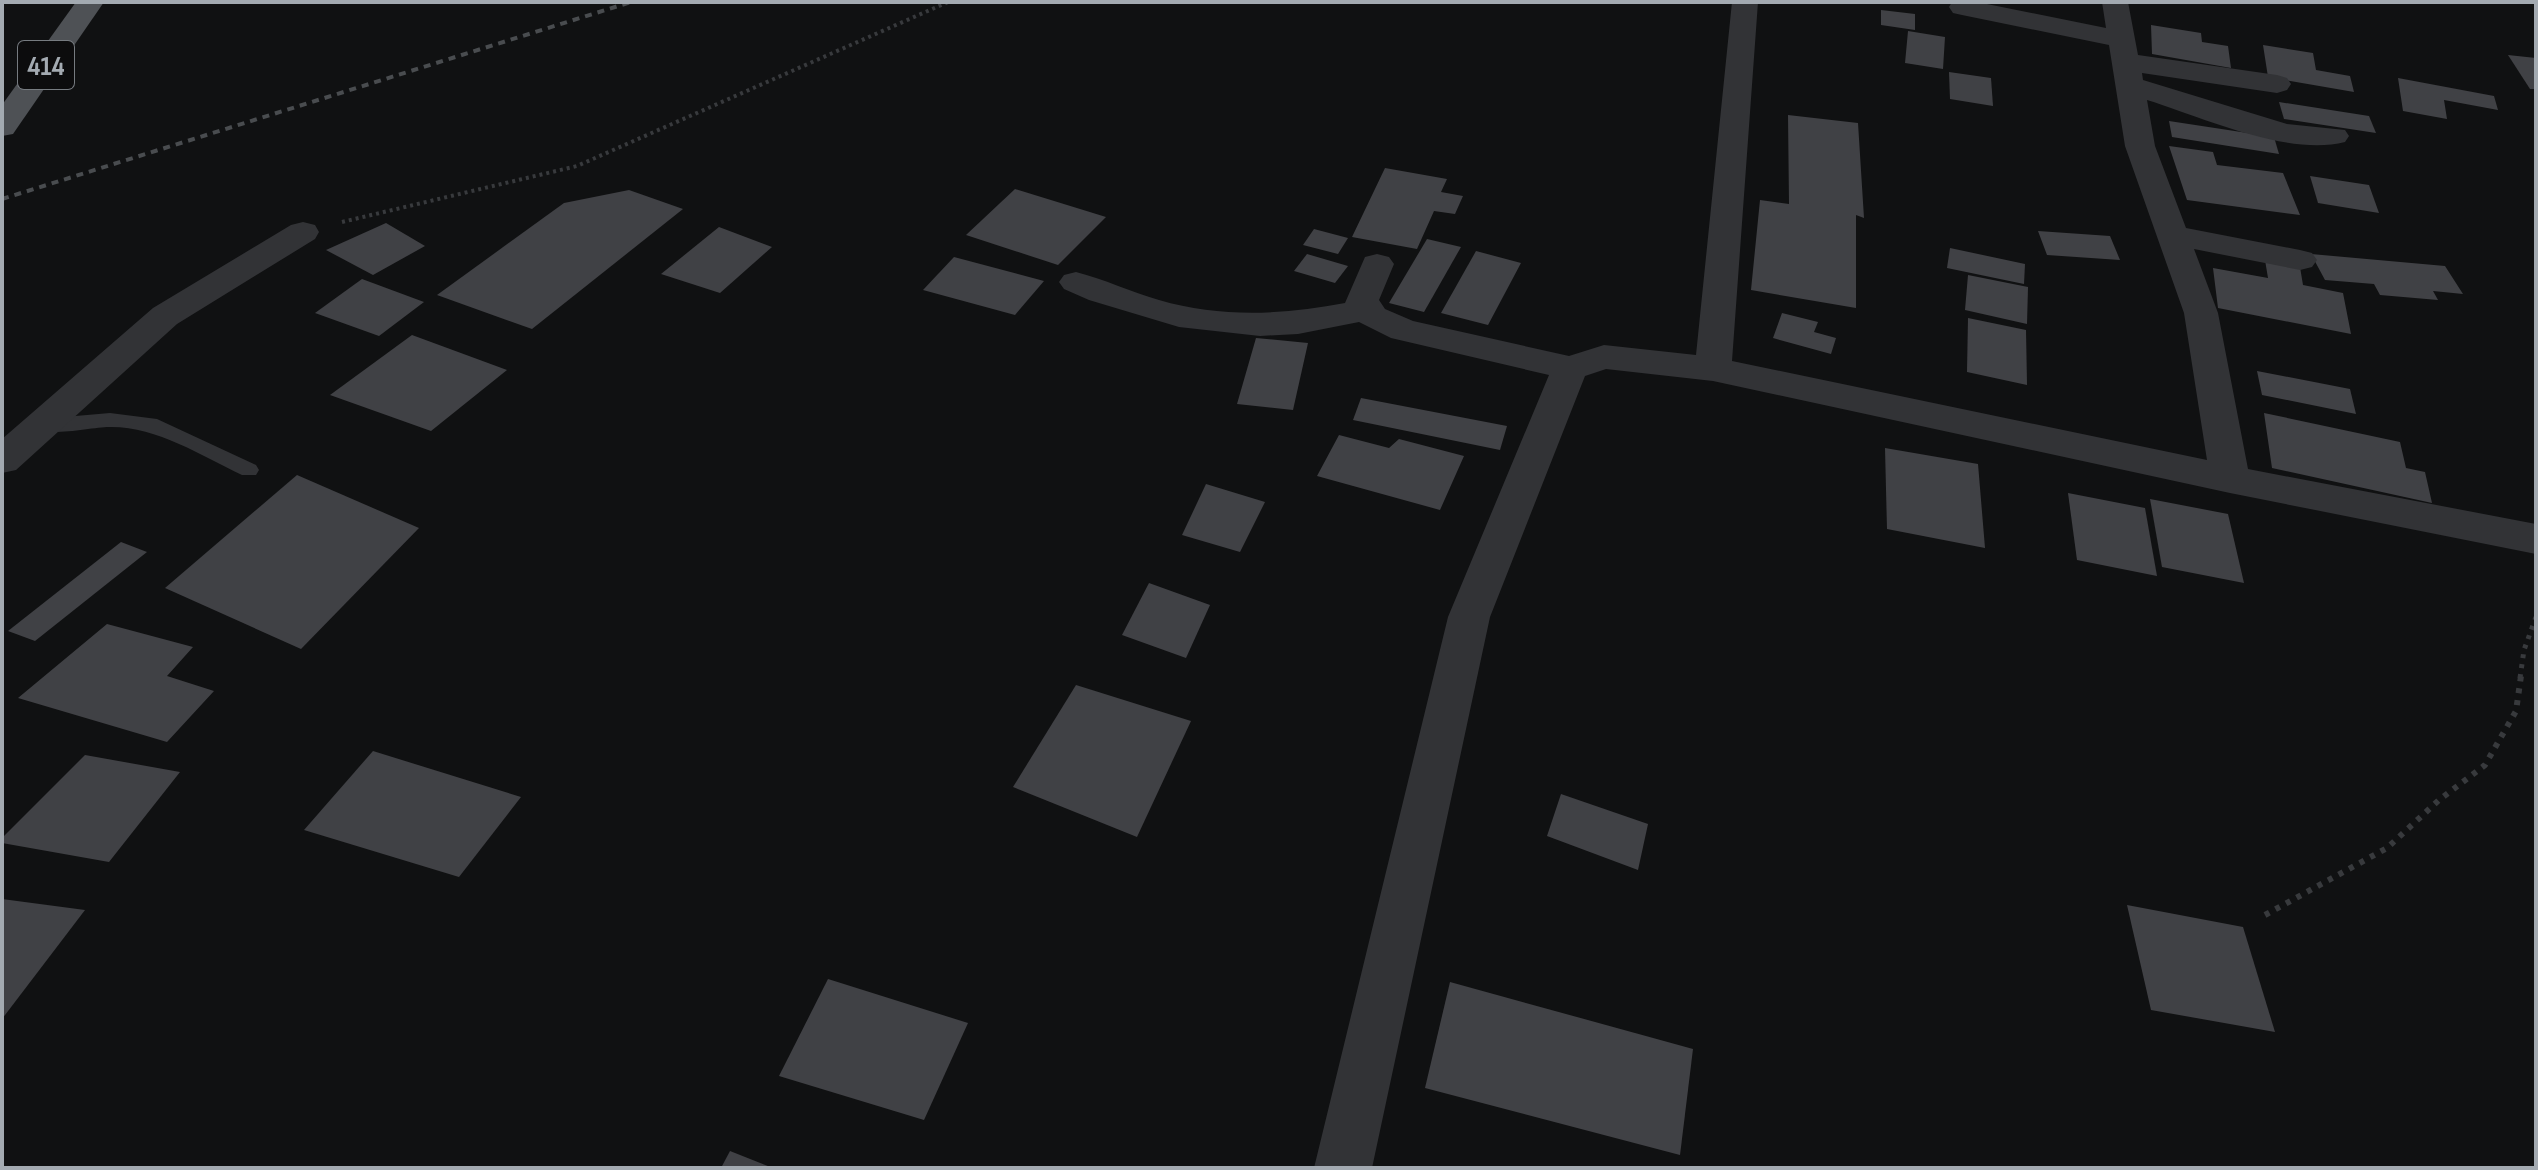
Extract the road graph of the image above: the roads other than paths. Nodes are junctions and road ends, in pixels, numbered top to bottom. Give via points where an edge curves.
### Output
1 (90, 2) edge
2 (1745, 2) edge
3 (2115, 2) edge
4 (1962, 7) dead end
5 (2125, 62) junction
6 (2277, 84) dead end
7 (2, 127) edge
8 (2334, 136) dead end
9 (303, 232) road end
10 (2172, 235) junction
11 (2300, 260) dead end
12 (1377, 264) dead end
13 (1076, 282) dead end
14 (1367, 310) junction
15 (1570, 368) junction
16 (1713, 369) junction
17 (39, 426) junction
18 (2, 460) edge
19 (249, 470) dead end
20 (2230, 479) junction
21 (2536, 539) edge
22 (1343, 1168) edge

1 - 7 main road, 414
2 - 16 street
3 - 5 street
4 - 5 street
5 - 6 street
5 - 8 street via 2284,133
5 - 10 street via 2140,146
9 - 17 street via 165,316
10 - 11 street
10 - 20 street via 2201,313
12 - 14 street via 1361,301
13 - 14 street via 1130,305 1182,318 1287,324
14 - 15 street via 1403,330
15 - 16 street via 1604,357
15 - 22 street via 1469,617
16 - 20 street
17 - 18 street
17 - 19 lane via 110,420 150,424
20 - 21 street

